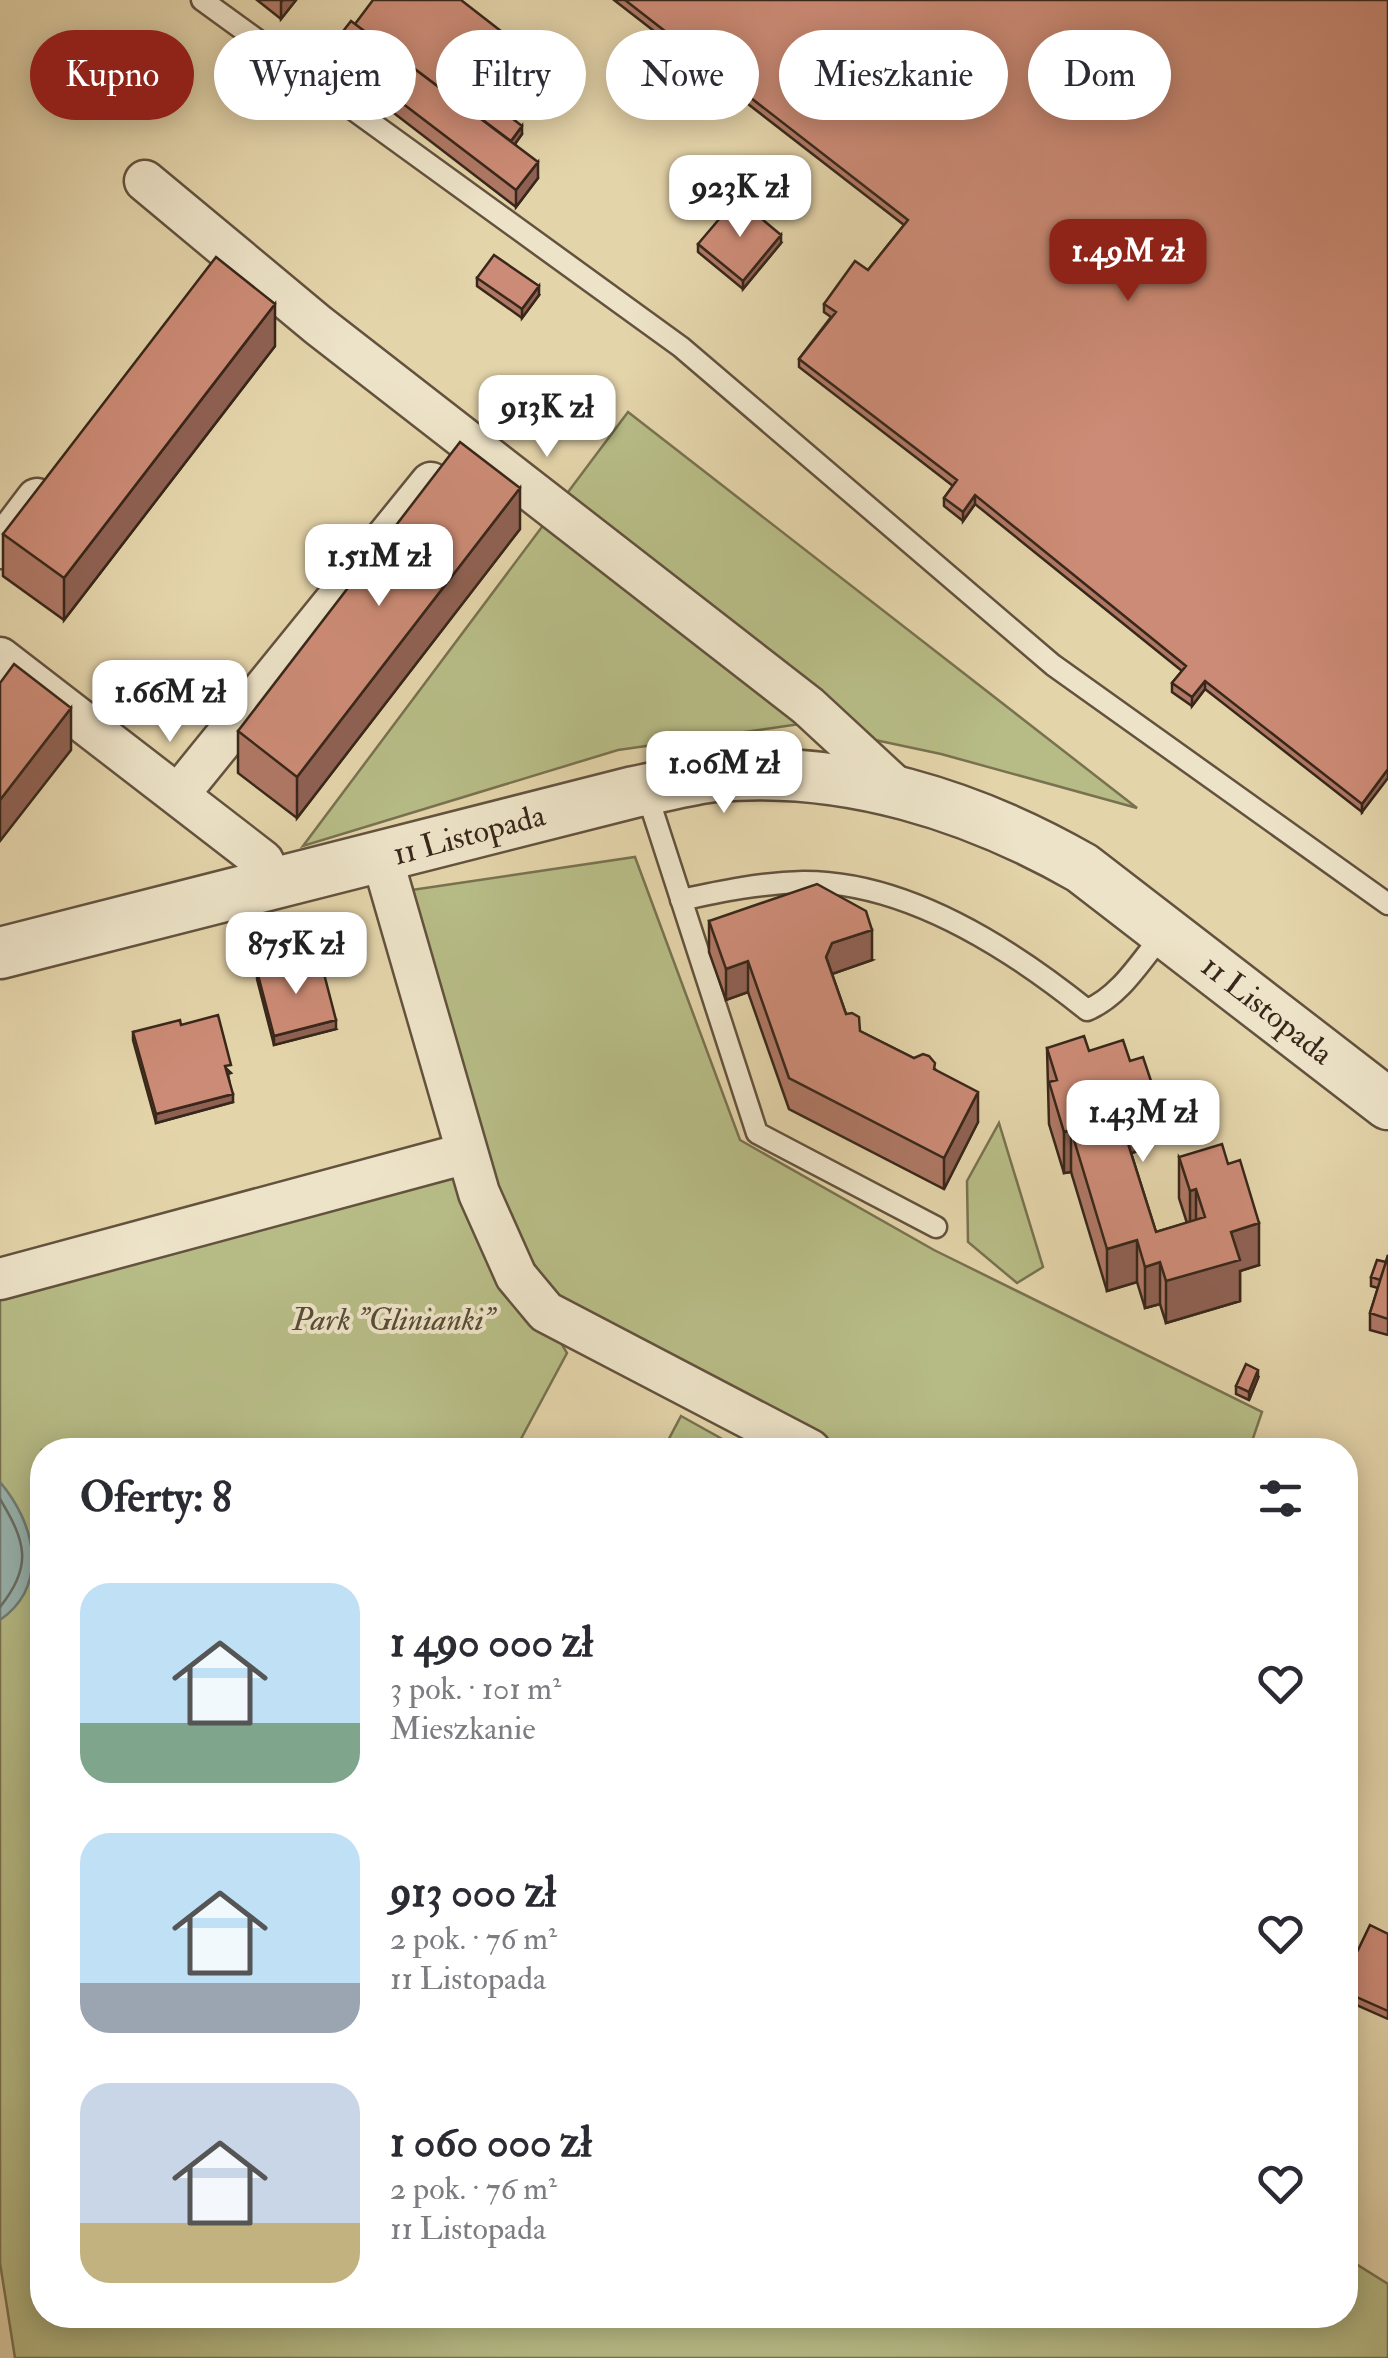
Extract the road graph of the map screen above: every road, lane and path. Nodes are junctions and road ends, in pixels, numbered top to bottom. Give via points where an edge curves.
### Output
1 (202, 0) edge
2 (145, 181) dead end
3 (466, 440) junction
4 (60, 470) edge
5 (0, 548) edge
6 (7, 676) edge
7 (646, 790) junction
8 (902, 792) junction
9 (178, 795) junction
10 (382, 858) junction
11 (272, 884) junction
12 (681, 900) junction
13 (1388, 904) edge
14 (1166, 931) junction
15 (0, 953) edge
16 (1388, 1104) edge
17 (467, 1153) junction
18 (936, 1227) dead end
19 (0, 1280) edge
20 (787, 1438) edge

1 - 13 lane via 681,347 1054,665
2 - 3 street via 215,265 318,326
3 - 8 street via 808,706
3 - 9 street
4 - 5 street
6 - 9 street
7 - 8 street, 11 Listopada via 757,774
7 - 10 street, 11 Listopada
7 - 12 lane
8 - 14 street, 11 Listopada via 1028,838 1082,868
9 - 11 street via 263,861
10 - 11 street, 11 Listopada
10 - 17 street
11 - 15 street, 11 Listopada
12 - 14 lane via 750,885 806,882 898,899 1030,964 1087,1010 1114,993
12 - 18 lane via 757,1133
14 - 16 street, 11 Listopada
17 - 19 street
17 - 20 street via 496,1237 546,1312

